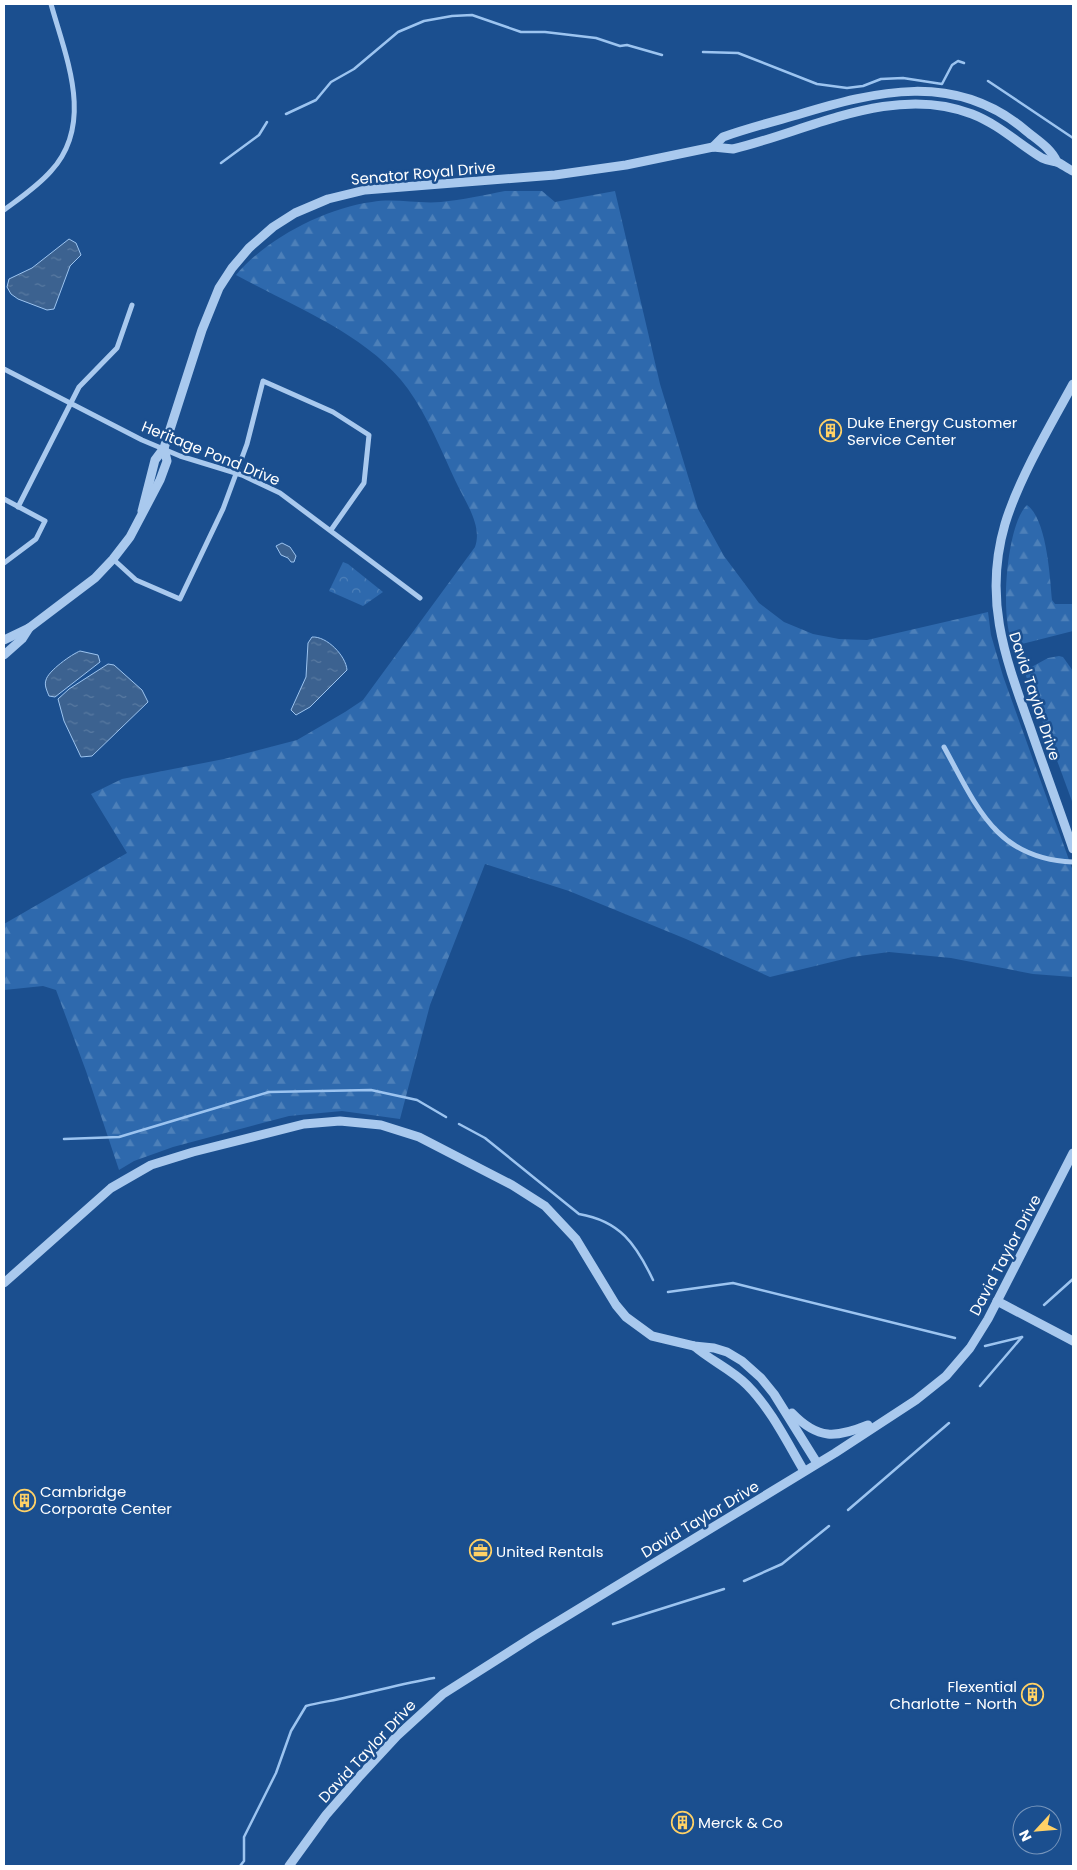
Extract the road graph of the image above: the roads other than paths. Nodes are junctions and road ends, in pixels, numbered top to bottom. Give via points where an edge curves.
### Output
1 (51, 4) edge
2 (713, 147) junction
3 (1057, 162) junction
4 (1073, 171) edge
5 (4, 210) edge
6 (132, 305) dead end
7 (4, 369) edge
8 (1073, 384) edge
9 (70, 404) junction
10 (164, 448) junction
11 (236, 473) junction
12 (4, 500) edge
13 (18, 507) junction
14 (331, 530) junction
15 (113, 559) junction
16 (4, 563) edge
17 (420, 598) dead end
18 (29, 628) junction
19 (4, 640) edge
20 (4, 655) edge
21 (944, 747) dead end
22 (1073, 849) edge
23 (1073, 862) edge
24 (1073, 1153) edge
25 (4, 1283) edge
26 (997, 1301) junction
27 (1073, 1341) edge
28 (694, 1346) junction
29 (774, 1394) junction
30 (889, 1416) junction
31 (817, 1463) junction
32 (804, 1471) junction
33 (289, 1866) edge

1 - 5 street via 74,90 74,127 51,172
2 - 3 street, Senator Royal Drive via 733,149 856,112 903,104 965,111 993,124 1046,160
2 - 3 street, Senator Royal Drive via 723,136 854,97 887,91 914,91 968,98 994,108 1048,148
2 - 10 street, Senator Royal Drive via 588,171 365,190 328,199 295,214 273,227 250,248 219,288
3 - 4 street, Senator Royal Drive
6 - 9 street via 117,348 84,380
7 - 9 street, Heritage Pond Drive
8 - 22 street, David Taylor Drive via 1011,508 998,556 995,591 998,626 1006,660
9 - 10 street, Heritage Pond Drive
9 - 13 street
10 - 11 street, Heritage Pond Drive
10 - 15 street, Senator Royal Drive via 155,460 142,511 130,537
11 - 14 street, Heritage Pond Drive via 280,493
11 - 14 street via 250,435 263,381 347,421 369,435 365,478 361,489
11 - 15 street via 223,509 180,599 136,580
12 - 13 street
13 - 16 street via 45,521 36,539
14 - 17 street, Heritage Pond Drive
15 - 18 street, Senator Royal Drive via 95,578
18 - 19 street
18 - 20 street
21 - 23 street via 992,828 1035,857
24 - 26 street, David Taylor Drive
25 - 28 street via 111,1188 151,1165 294,1126 328,1121 362,1122 419,1137 535,1199 576,1239 626,1318 652,1336
26 - 27 street
26 - 30 street, David Taylor Drive via 977,1337 952,1370 930,1390
28 - 29 street via 714,1348 734,1356 756,1373
28 - 32 street via 752,1390
29 - 30 street via 803,1424 825,1435 848,1432
29 - 31 street
30 - 31 street, David Taylor Drive
31 - 32 street, David Taylor Drive
32 - 33 street, David Taylor Drive via 438,1697 359,1776

